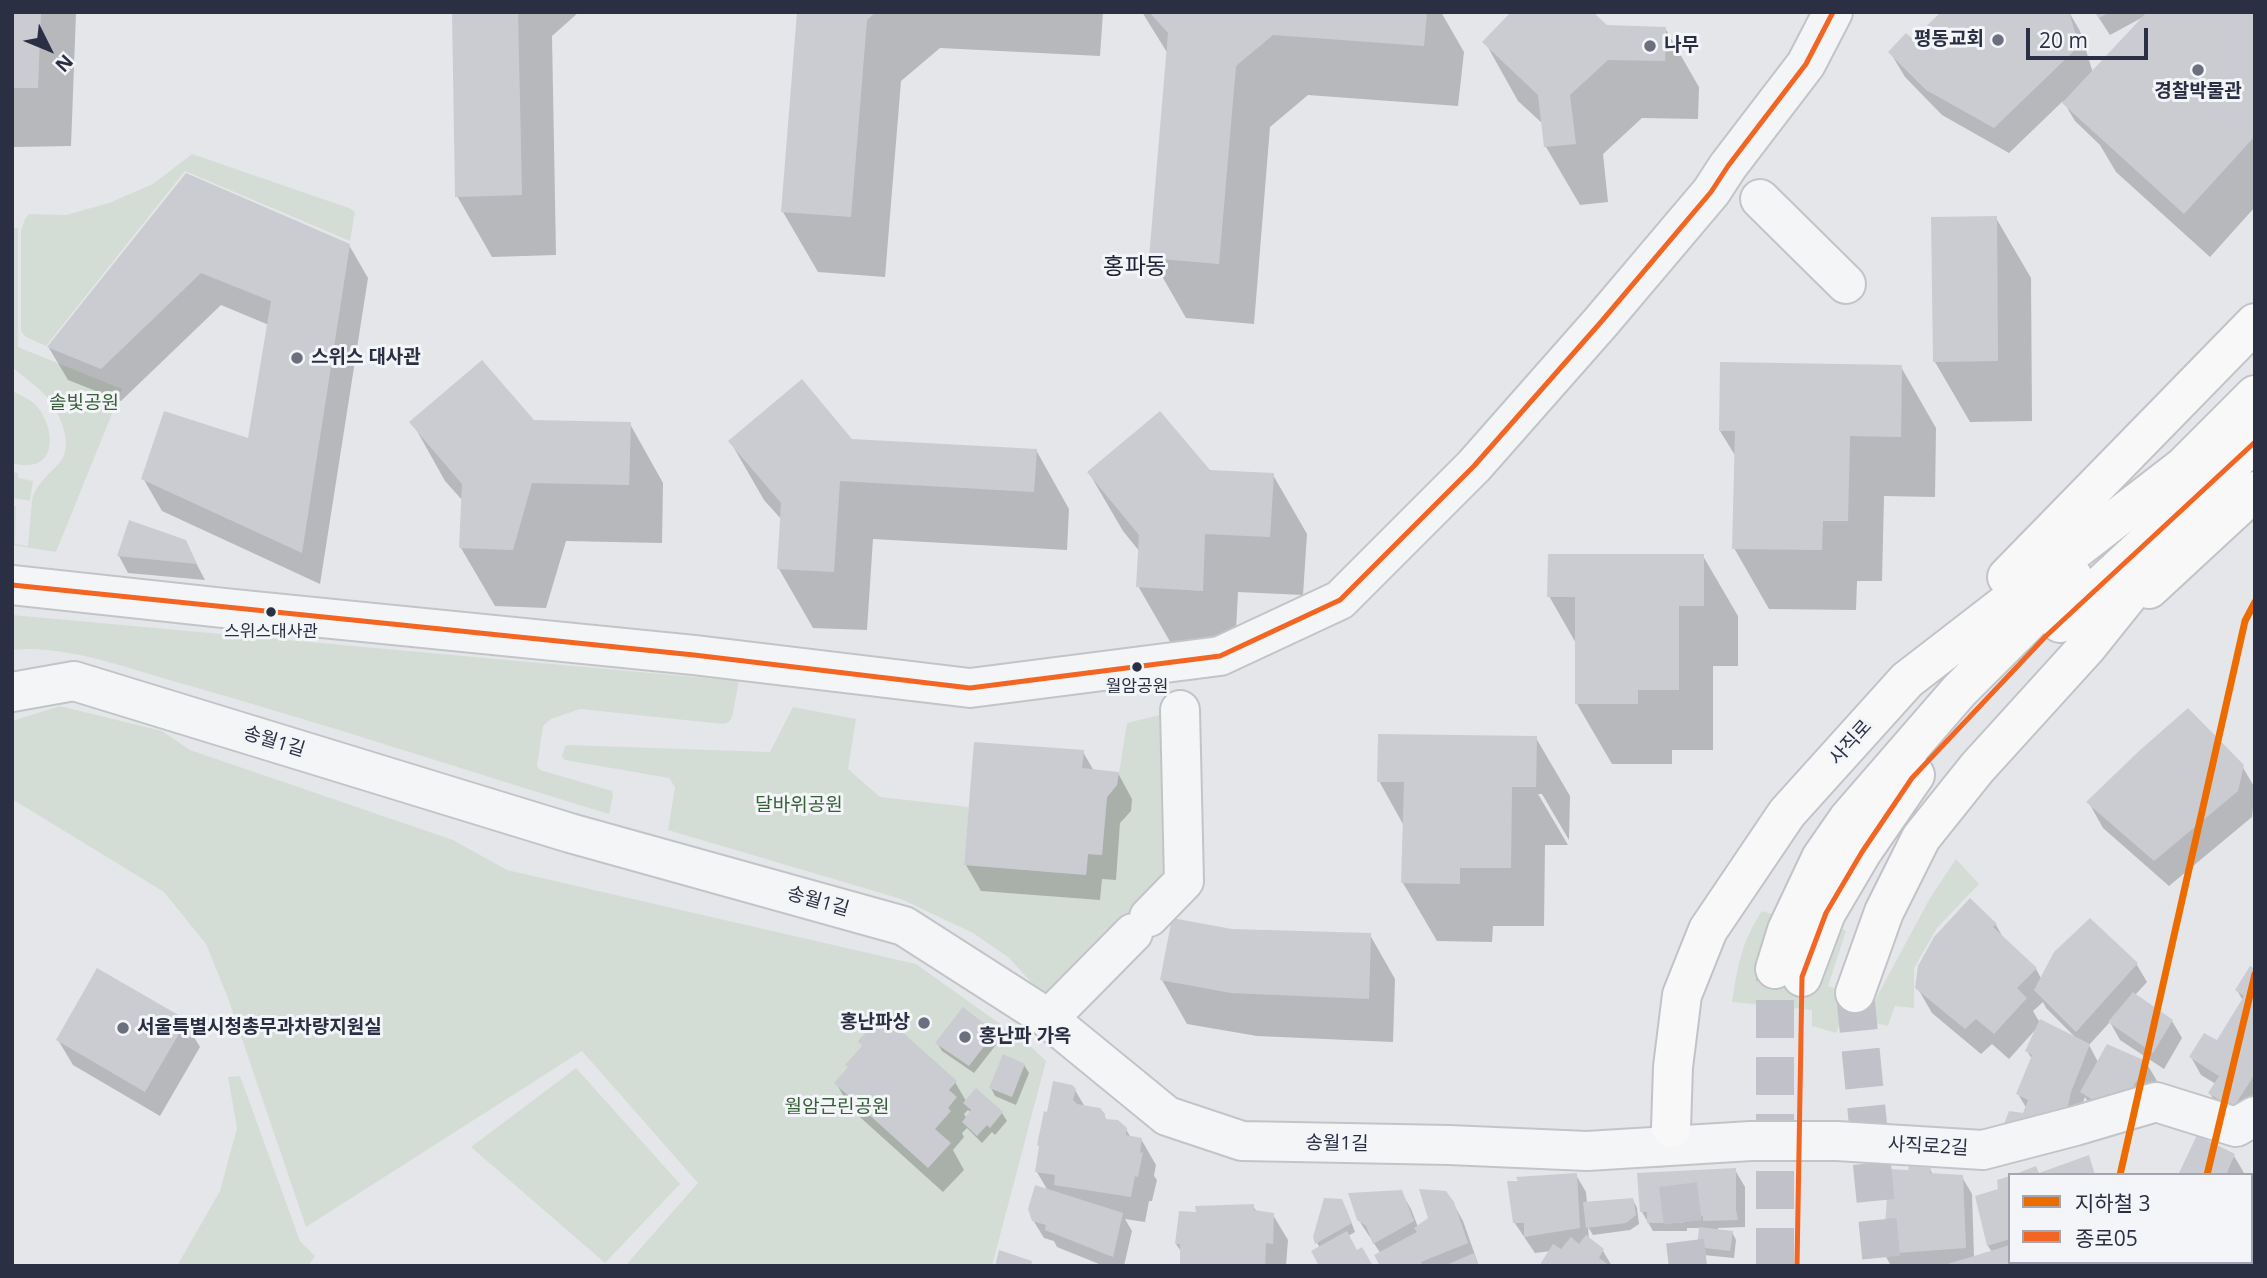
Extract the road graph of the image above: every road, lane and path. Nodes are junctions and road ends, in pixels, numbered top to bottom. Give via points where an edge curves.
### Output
1 (1810, 12) edge
2 (1833, 12) edge
3 (1806, 64) junction
4 (1760, 199) dead end
5 (1846, 284) dead end
6 (2255, 323) edge
7 (2255, 395) edge
8 (2250, 446) edge
9 (2188, 463) junction
10 (2255, 491) edge
11 (12, 585) edge
12 (2086, 648) junction
13 (1907, 680) junction
14 (12, 692) edge
15 (1180, 710) dead end
16 (1855, 993) tunnel mouth
17 (1057, 1010) dead end
18 (2255, 1115) edge
19 (1671, 1128) tunnel mouth
20 (1587, 1151) joint

1 - 3 street
2 - 3 street
3 - 11 street via 1711,192 1475,466 1340,600 1220,656 970,688
4 - 5 street
6 - 13 main road
7 - 9 main road, 사직로
8 - 9 main road, 사직로 via 2046,636 1912,778 1789,973 1787,930 1821,858 1848,819 1959,691
8 - 12 main road, 사직로
9 - 13 main road, 사직로
10 - 12 main road
12 - 16 main road, 사직로 via 1977,768 1922,838 1884,912
13 - 19 main road, 사직로 via 1787,813 1709,930 1682,995
14 - 20 street, 송월1길 via 74,681 569,833 904,926 1046,1017 1167,1116 1242,1141
15 - 17 street via 1184,881
18 - 20 street, 사직로2길 via 2236,1127 2156,1102 1983,1150 1751,1141

